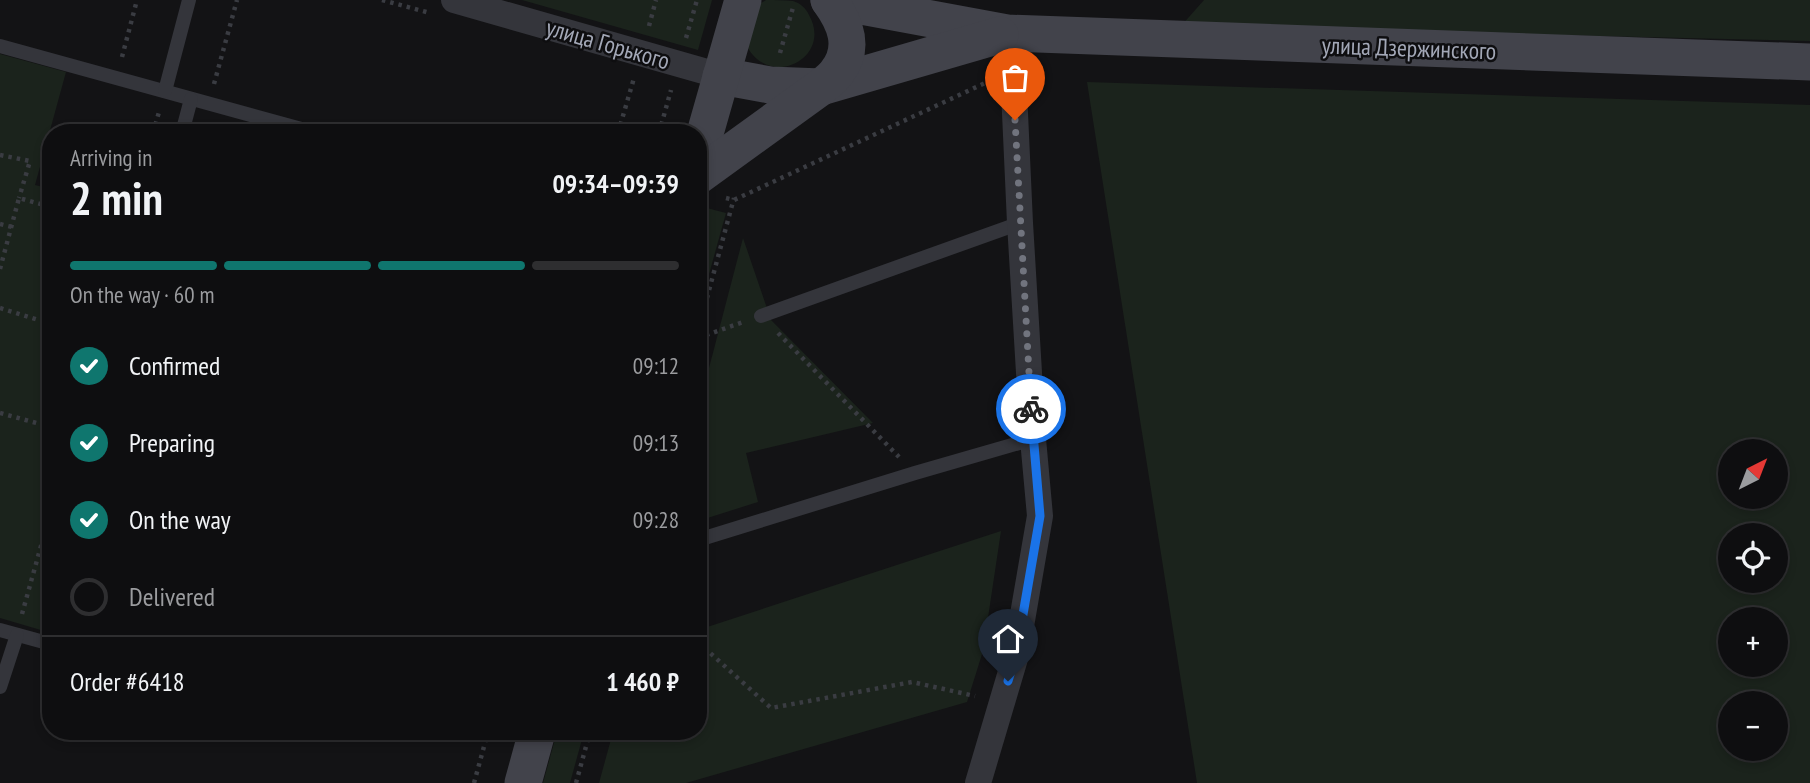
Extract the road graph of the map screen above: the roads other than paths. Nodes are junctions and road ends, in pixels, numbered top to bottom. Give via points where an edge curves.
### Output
1 (189, 0) edge
2 (454, 0) edge
3 (743, 0) edge
4 (829, 0) edge
5 (1007, 33) junction
6 (0, 46) edge
7 (1810, 62) edge
8 (721, 76) junction
9 (821, 87) junction
10 (165, 91) junction
11 (191, 99) junction
12 (184, 124) edge
13 (283, 124) edge
14 (707, 126) edge
15 (707, 169) edge
16 (1020, 223) junction
17 (761, 316) road end
18 (1033, 439) junction
19 (707, 537) edge
20 (0, 630) edge
21 (16, 635) junction
22 (42, 642) edge
23 (0, 687) edge
24 (535, 740) edge
25 (523, 783) edge
26 (978, 783) edge

1 - 10 lane
2 - 8 street, улица Горького
3 - 8 main road
4 - 5 main road, улица Дзержинского
4 - 9 main road via 841,17 847,39 837,73
5 - 7 main road, улица Дзержинского
5 - 9 main road, улица Дзержинского
5 - 16 street via 1013,69
6 - 10 lane
8 - 9 main road, улица Дзержинского via 769,85
8 - 14 main road
9 - 15 main road, улица Дзержинского
10 - 11 lane
11 - 12 lane
11 - 13 lane
16 - 17 lane
16 - 18 street
18 - 19 lane
18 - 26 street via 1040,516 1016,655
20 - 21 lane
21 - 22 lane
21 - 23 lane
24 - 25 main road

